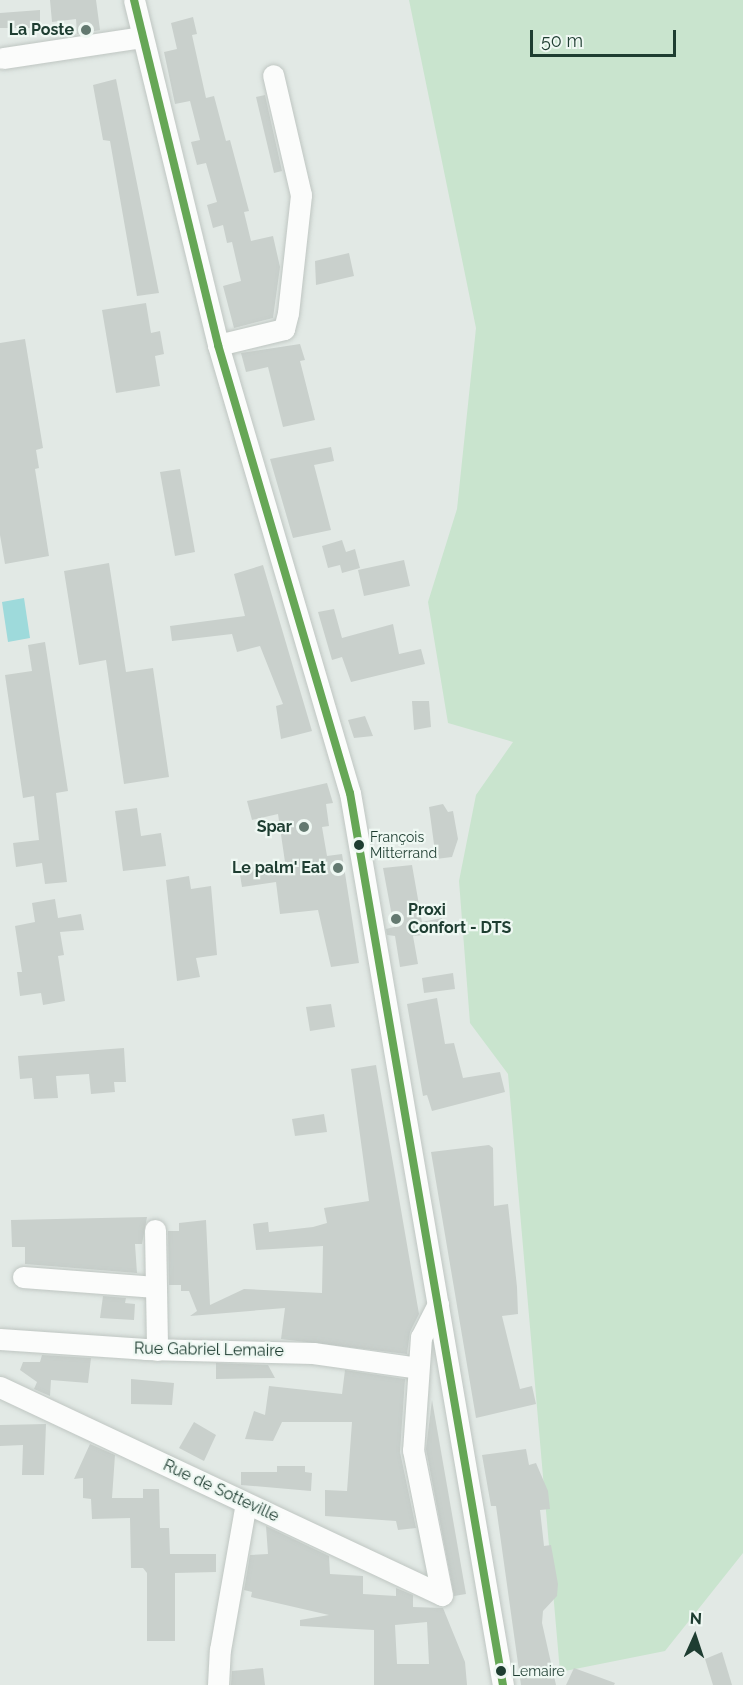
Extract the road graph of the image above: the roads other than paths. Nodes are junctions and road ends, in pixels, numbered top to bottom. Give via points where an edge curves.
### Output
1 (134, 0) edge
2 (142, 37) junction
3 (3, 58) dead end
4 (273, 75) dead end
5 (218, 345) junction
6 (155, 1230) dead end
7 (23, 1277) dead end
8 (156, 1287) junction
9 (438, 1304) junction
10 (0, 1339) edge
11 (157, 1350) junction
12 (418, 1368) junction
13 (0, 1387) edge
14 (246, 1503) junction
15 (218, 1685) edge
16 (503, 1685) edge

1 - 2 street
2 - 3 street
2 - 5 street
4 - 5 street via 301,195 288,313 284,329
5 - 9 street via 350,793
6 - 8 street
7 - 8 street
8 - 11 street
9 - 12 street via 426,1320
9 - 16 street
10 - 11 street, Rue Gabriel Lemaire
11 - 12 street, Rue Gabriel Lemaire via 313,1353
12 - 14 street, Rue de Sotteville via 413,1450 442,1594
13 - 14 street, Rue de Sotteville
14 - 15 street via 220,1650

